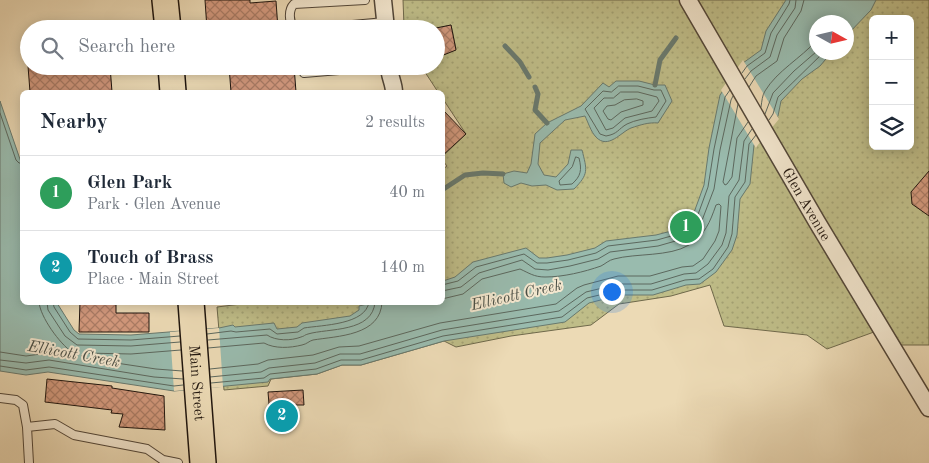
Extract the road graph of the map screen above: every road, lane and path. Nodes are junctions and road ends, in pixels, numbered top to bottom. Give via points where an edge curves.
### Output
1 (165, 0) edge
2 (365, 0) edge
3 (383, 0) edge
4 (688, 0) edge
5 (167, 20) edge
6 (291, 20) edge
7 (385, 20) edge
8 (172, 75) edge
9 (390, 75) edge
10 (173, 90) edge
11 (394, 90) edge
12 (191, 305) edge
13 (0, 398) edge
14 (929, 408) edge
15 (27, 427) junction
16 (29, 463) edge
17 (178, 463) edge
18 (204, 463) edge

1 - 5 main road
2 - 6 lane via 294,4
3 - 7 street
4 - 14 street, Glen Avenue
8 - 10 main road
9 - 11 street
12 - 18 main road, Main Street
13 - 15 lane via 16,400 23,406
15 - 16 lane
15 - 17 lane via 55,424 74,435 147,449 163,460

